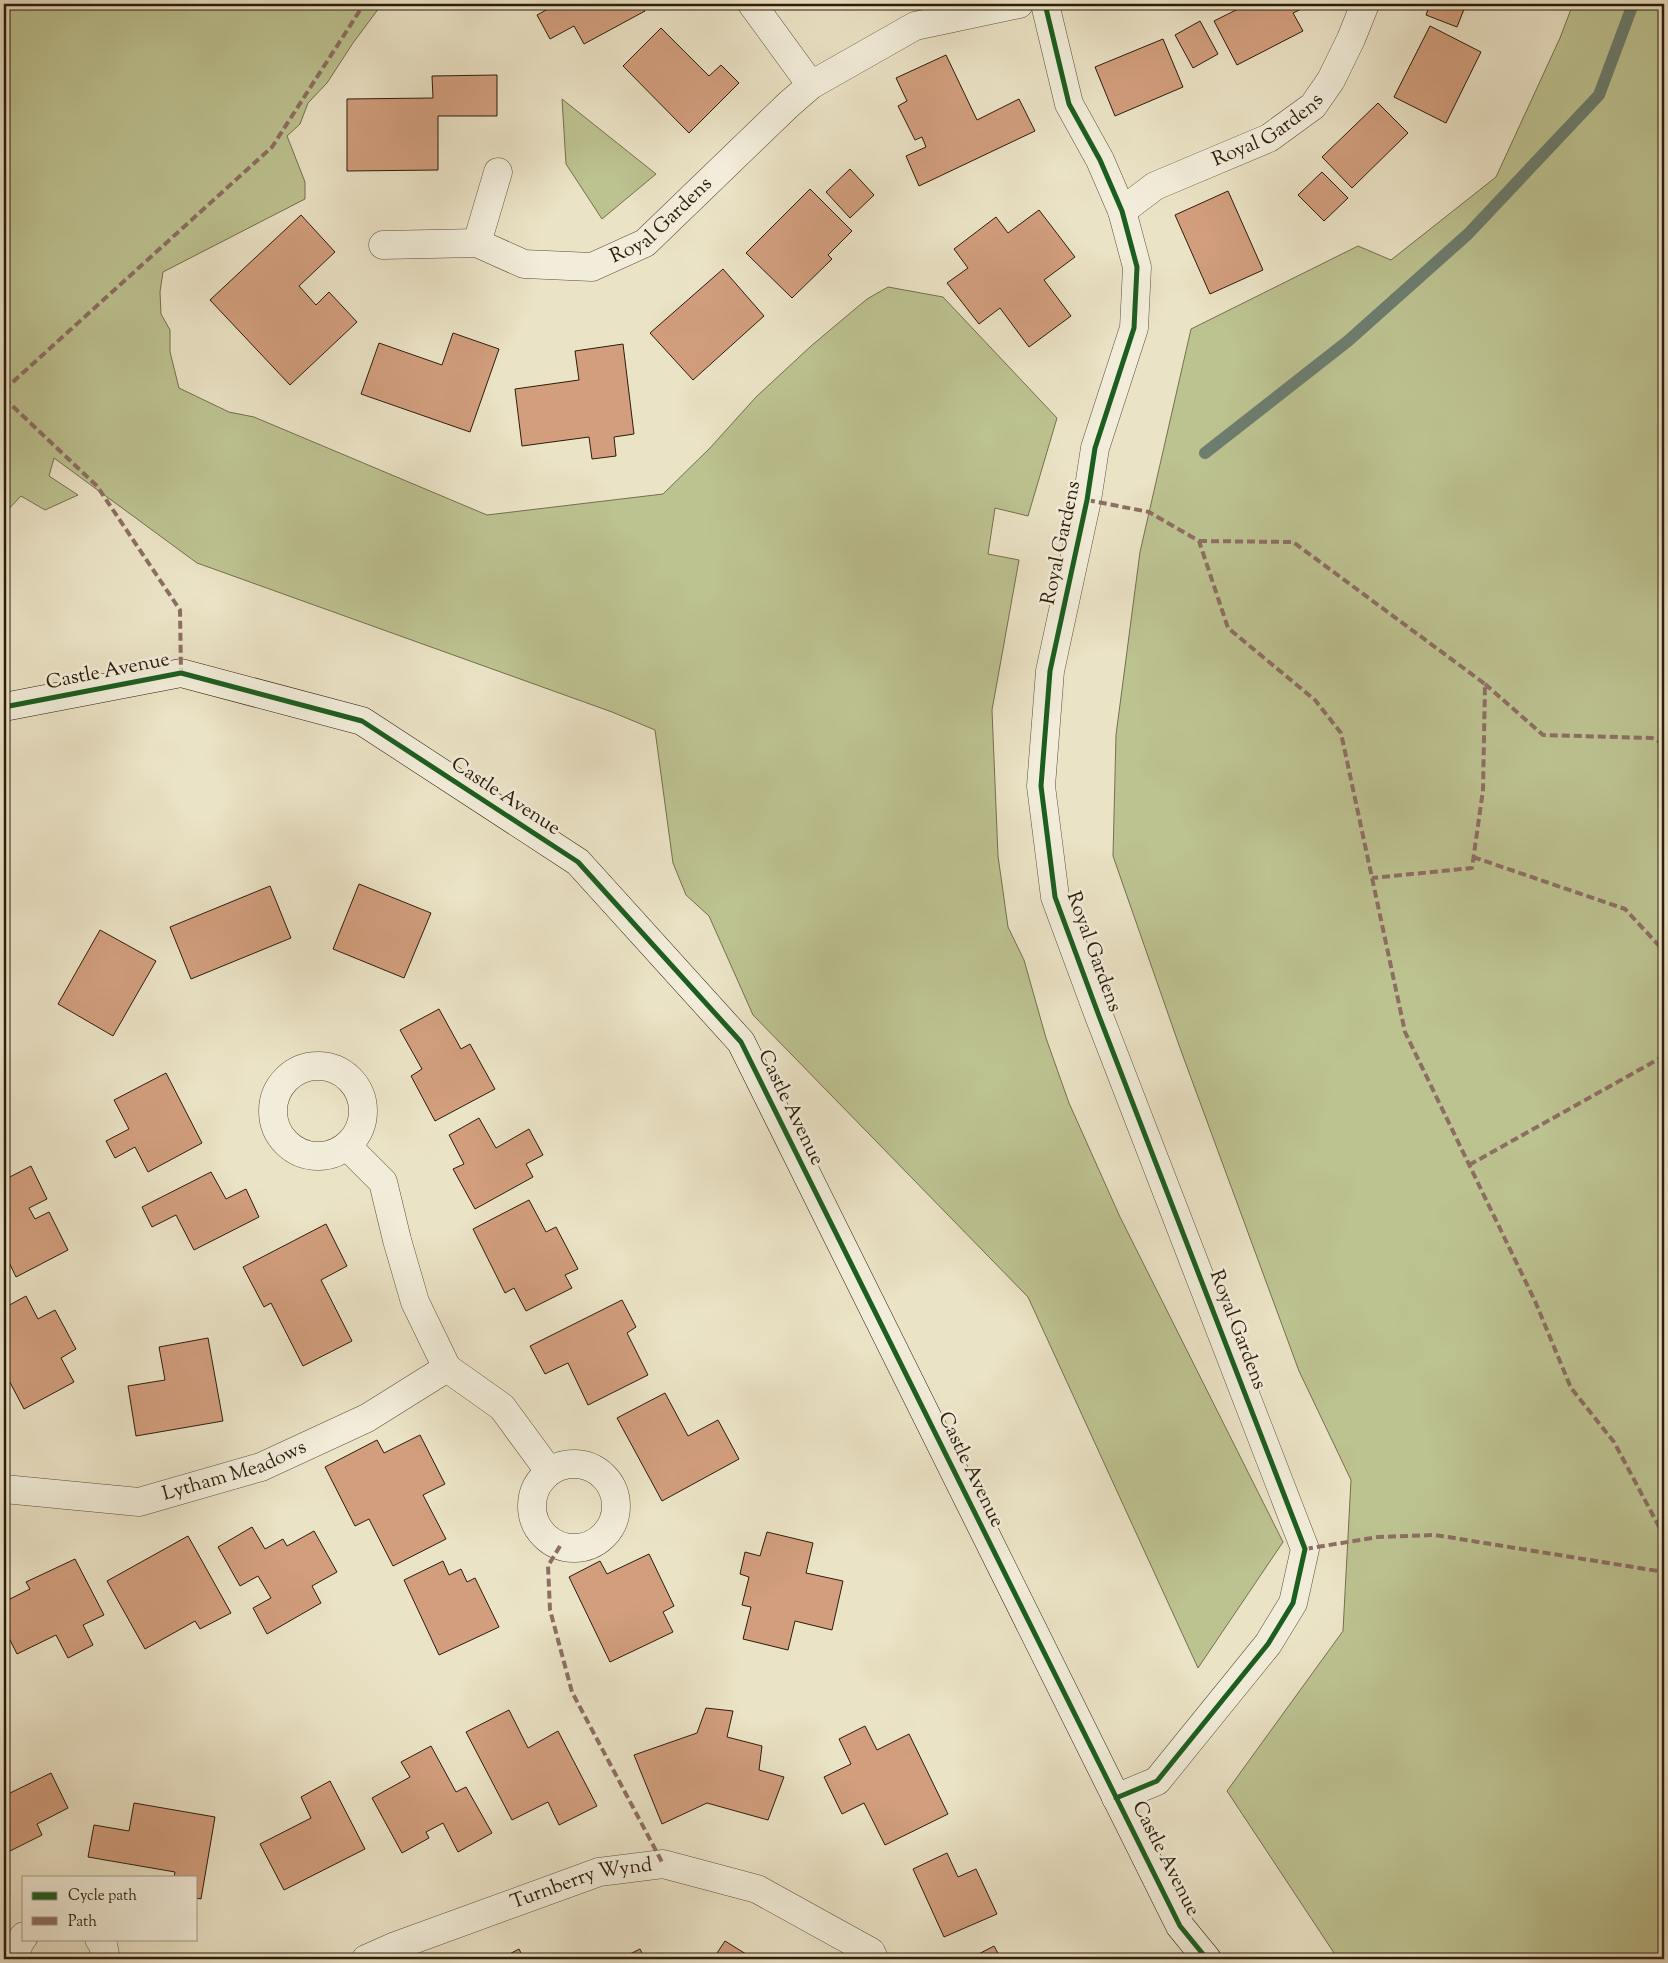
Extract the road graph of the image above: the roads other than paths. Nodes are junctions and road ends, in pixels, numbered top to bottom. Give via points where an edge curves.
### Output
1 (752, 4) edge
2 (1019, 4) edge
3 (1045, 4) edge
4 (1365, 4) edge
5 (811, 85) junction
6 (498, 172) dead end
7 (1122, 211) junction
8 (477, 243) junction
9 (383, 245) dead end
10 (4, 707) edge
11 (347, 1146) dead end
12 (447, 1368) junction
13 (549, 1471) dead end
14 (4, 1489) edge
15 (1116, 1798) junction
16 (22, 1939) edge
17 (100, 1940) edge
18 (15, 1959) edge
19 (106, 1959) edge
20 (366, 1959) edge
21 (874, 1959) edge
22 (1207, 1959) edge

1 - 5 street
2 - 5 street, Royal Gardens via 915,26
3 - 7 street, Royal Gardens via 1069,104 1100,160
4 - 7 street, Royal Gardens via 1331,80 1313,106 1269,138 1154,186
5 - 8 street, Royal Gardens via 645,243 592,267 524,264
6 - 8 street
7 - 15 street, Royal Gardens via 1137,268 1134,328 1095,448 1050,671 1041,786 1055,897 1305,1549 1293,1603 1268,1644 1158,1781
8 - 9 street, Royal Gardens
10 - 15 street, Castle Avenue via 181,673 362,721 578,862 741,1042
11 - 12 street via 383,1182 415,1302
12 - 13 street via 502,1407
12 - 14 street, Lytham Meadows via 367,1418 261,1467 139,1502
15 - 22 street, Castle Avenue via 1180,1926
16 - 18 street
17 - 19 street
20 - 21 street, Turnberry Wynd via 599,1872 663,1864 757,1889 871,1952

